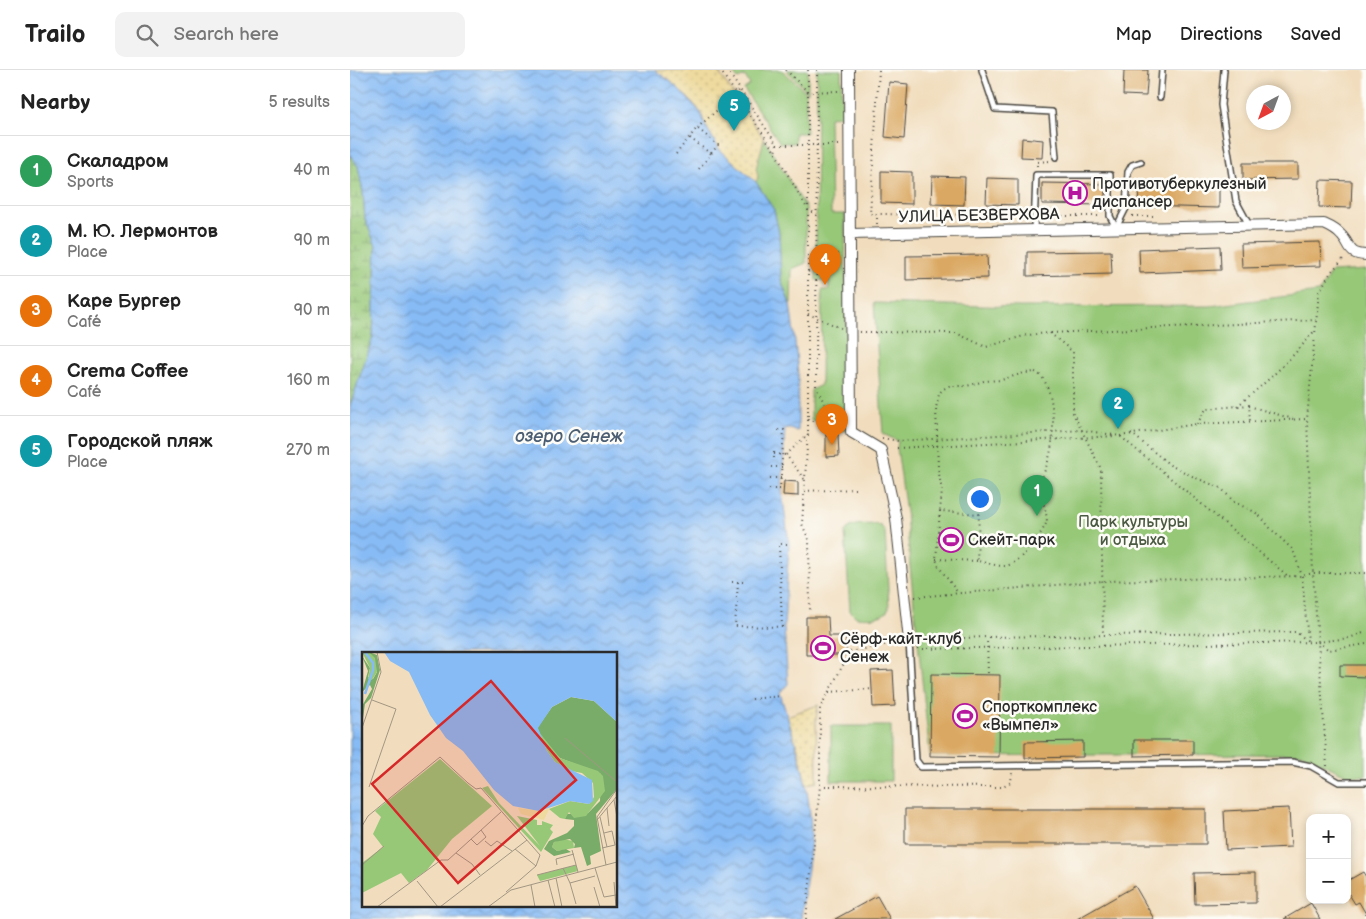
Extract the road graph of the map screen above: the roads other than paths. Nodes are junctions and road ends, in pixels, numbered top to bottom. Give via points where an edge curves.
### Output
1 (849, 70) edge
2 (982, 70) edge
3 (1162, 70) edge
4 (1224, 70) edge
5 (1160, 97) dead end
6 (1056, 157) road end
7 (1141, 162) dead end
8 (1250, 226) junction
9 (1116, 228) junction
10 (1034, 230) junction
11 (850, 234) junction
12 (1366, 255) edge
13 (909, 645) joint
14 (1366, 782) edge

1 - 11 street
2 - 6 lane via 995,109 1052,112
3 - 5 lane
4 - 8 lane via 1221,104 1236,201
7 - 9 lane via 1132,165 1128,172 1126,208
8 - 9 street, УЛИЦА БЕЗВЕРХОВА
8 - 12 street, УЛИЦА БЕЗВЕРХОВА via 1324,224 1343,236 1351,251
9 - 10 street, УЛИЦА БЕЗВЕРХОВА
9 - 10 lane via 1110,216 1110,175 1036,175
10 - 11 street, УЛИЦА БЕЗВЕРХОВА
11 - 13 street via 851,432 881,450 896,518
13 - 14 lane via 916,763 925,767 1292,762 1306,764 1339,782

